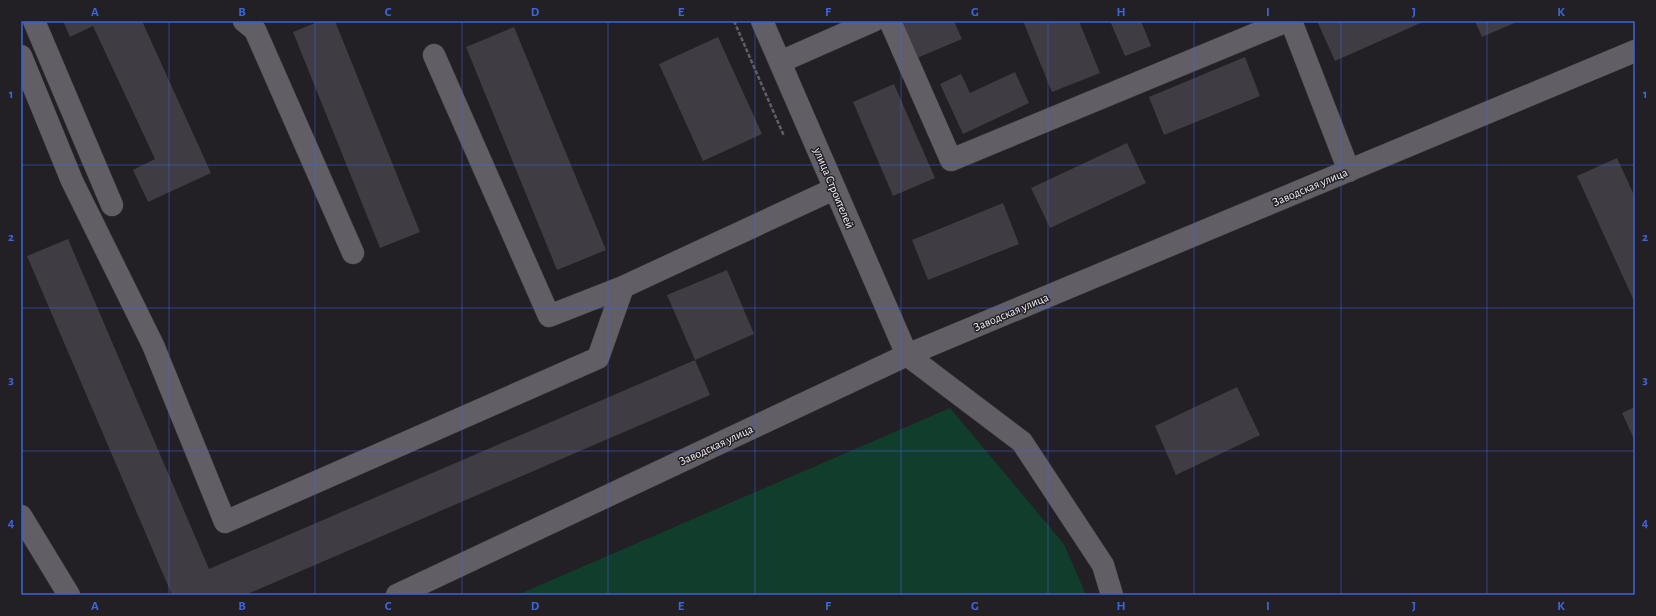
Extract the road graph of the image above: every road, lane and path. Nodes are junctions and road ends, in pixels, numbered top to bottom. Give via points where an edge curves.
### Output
1 (34, 21) edge
2 (244, 21) edge
3 (734, 21) edge
4 (762, 21) edge
5 (873, 21) edge
6 (890, 21) edge
7 (1287, 21) edge
8 (1291, 21) edge
9 (1635, 51) edge
10 (434, 55) dead end
11 (21, 56) edge
12 (780, 62) junction
13 (787, 142) dead end
14 (1348, 171) junction
15 (834, 188) junction
16 (112, 205) dead end
17 (352, 253) dead end
18 (624, 287) junction
19 (907, 355) junction
20 (21, 516) edge
21 (69, 595) edge
22 (397, 595) edge
23 (1112, 595) edge

1 - 16 street
2 - 17 street via 255,30
3 - 13 path
4 - 12 street, улица Строителей
5 - 12 street
6 - 7 street via 951,160
8 - 14 street
9 - 14 street, Заводская улица
10 - 18 street via 549,316
11 - 18 street via 72,181 152,345 225,522 598,358
12 - 15 street, улица Строителей
14 - 19 street, Заводская улица
15 - 18 street
15 - 19 street, улица Строителей
19 - 22 street, Заводская улица
19 - 23 street via 1022,442 1103,565
20 - 21 street

